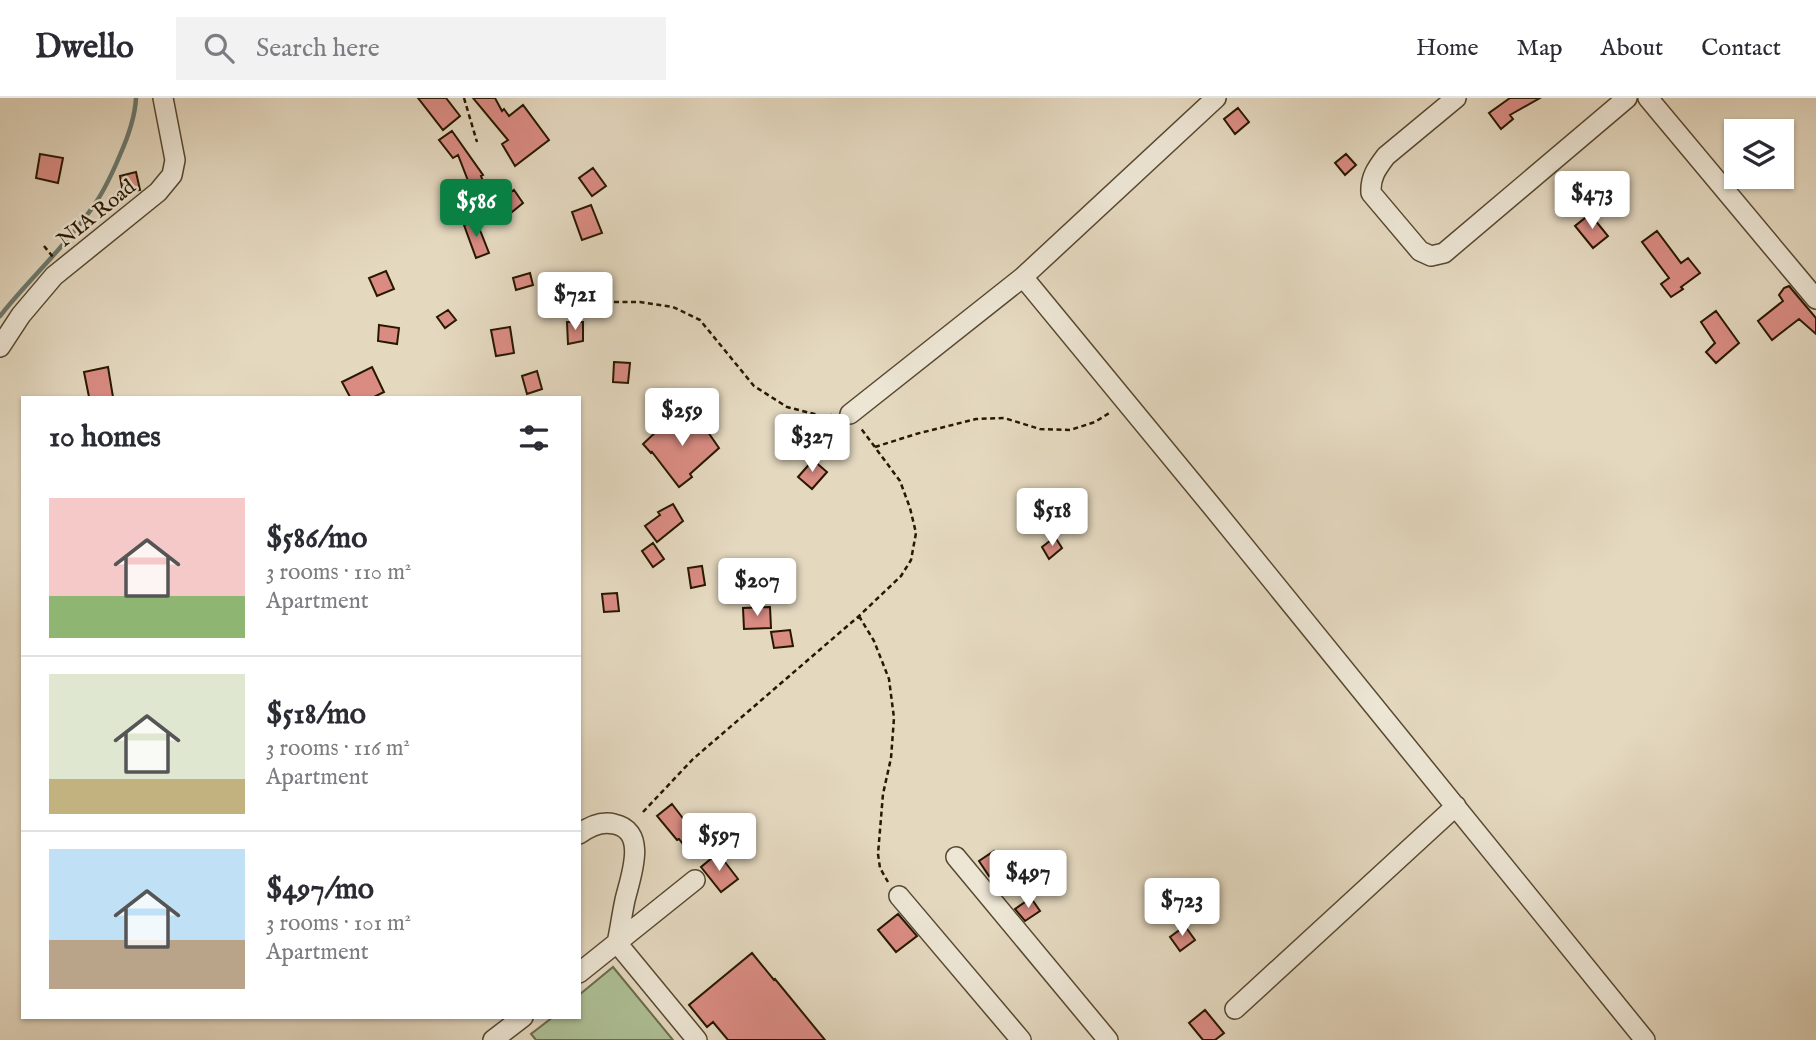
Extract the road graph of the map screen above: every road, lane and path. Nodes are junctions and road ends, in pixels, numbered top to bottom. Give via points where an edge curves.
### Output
1 (163, 98) edge
2 (464, 98) edge
3 (1216, 98) edge
4 (1456, 98) edge
5 (1627, 98) edge
6 (1648, 98) edge
7 (477, 142) dead end
8 (1023, 277) junction
9 (1816, 299) edge
10 (614, 302) dead end
11 (0, 348) edge
12 (1126, 402) junction
13 (850, 414) junction
14 (875, 447) junction
15 (859, 616) junction
16 (1456, 806) junction
17 (643, 812) dead end
18 (581, 832) edge
19 (956, 856) dead end
20 (695, 880) dead end
21 (899, 896) joint
22 (617, 943) junction
23 (581, 971) edge
24 (1235, 1009) dead end
25 (521, 1019) edge
26 (504, 1037) edge
27 (696, 1040) edge
28 (1021, 1040) edge
29 (1108, 1040) edge
30 (1645, 1040) edge

1 - 11 street, NIA Road via 176,160 172,175 158,192 54,276
2 - 7 path
3 - 8 street
4 - 5 street via 1386,156 1370,182 1371,192 1420,251 1431,256 1444,253
6 - 9 street
8 - 12 street
8 - 13 street
10 - 13 path via 673,307 700,320 754,386 787,407 822,416
12 - 14 path via 1095,422 1070,430 1040,429 1004,418 975,419
12 - 16 street
13 - 14 path
14 - 15 path via 900,481 916,533 911,560 901,576
15 - 17 path via 693,759
15 - 21 path via 889,678 894,718 878,854 880,868
16 - 24 street
16 - 30 street
18 - 22 street via 606,822 621,825 636,850
19 - 29 street
20 - 22 street
21 - 28 street
22 - 23 street
22 - 27 street
25 - 26 street

